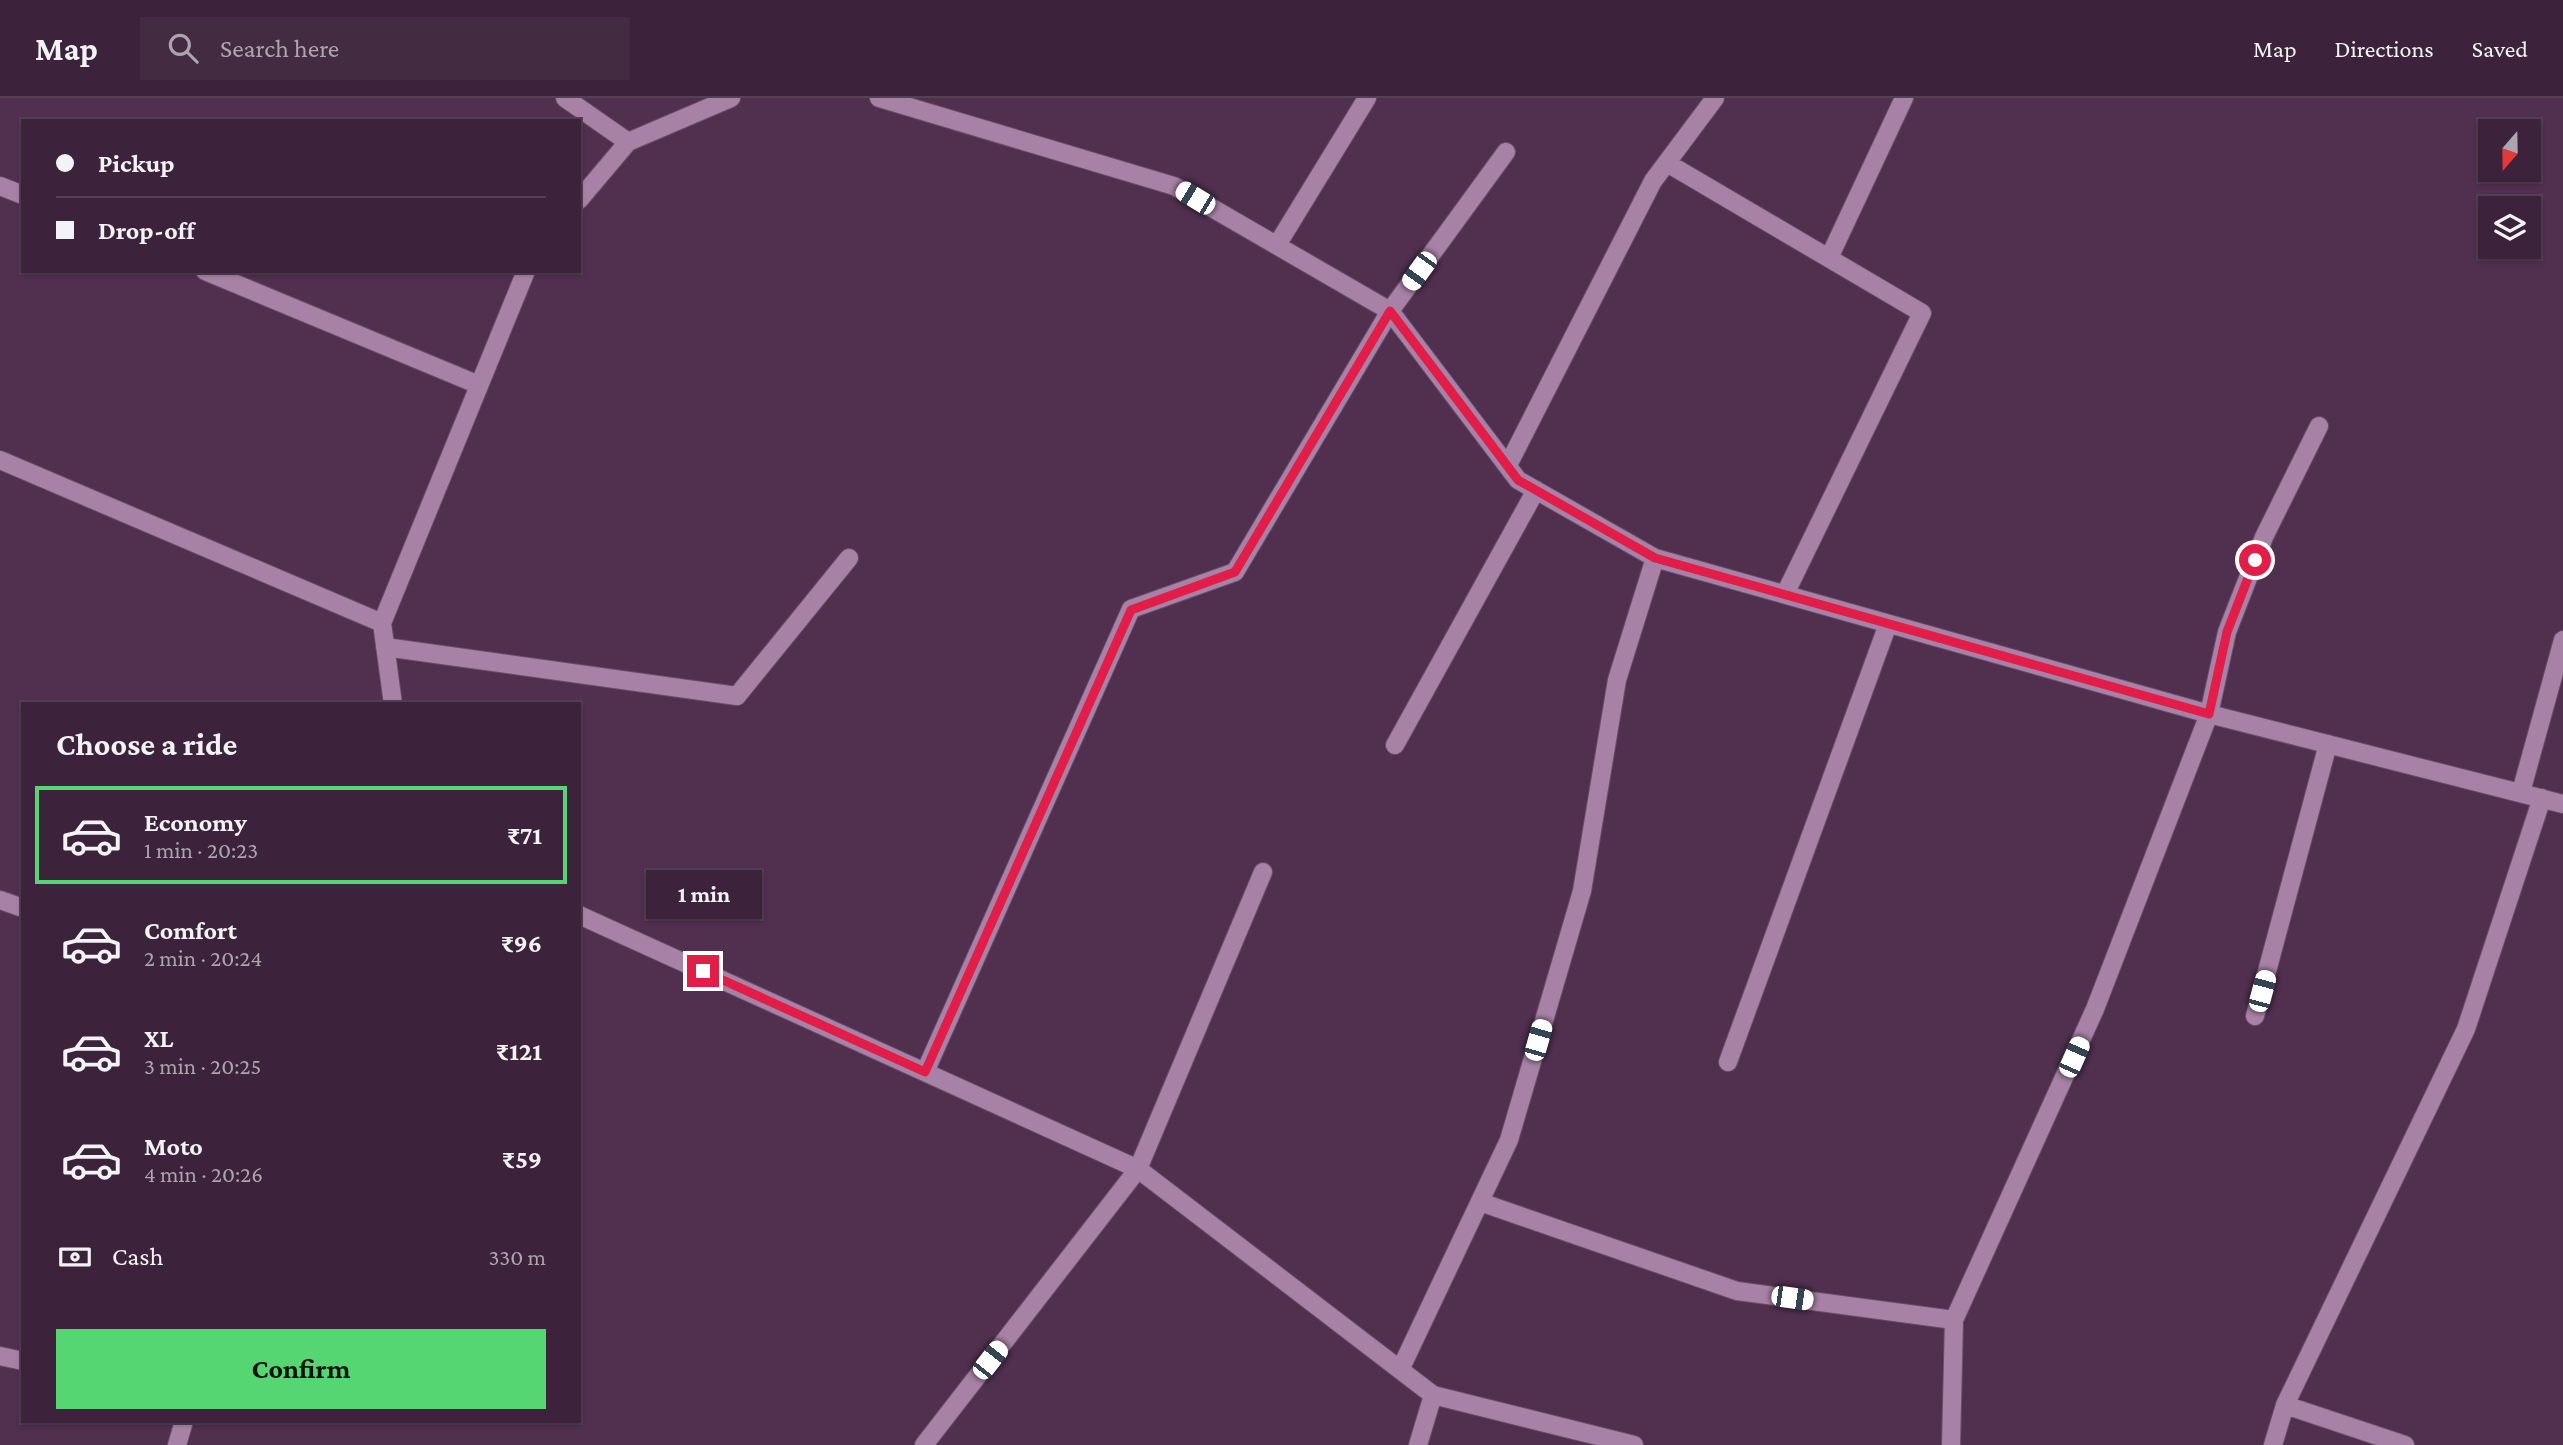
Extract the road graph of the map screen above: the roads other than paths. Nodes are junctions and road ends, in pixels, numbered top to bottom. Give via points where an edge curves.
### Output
1 (565, 98) edge
2 (730, 98) edge
3 (879, 98) edge
4 (1367, 98) edge
5 (1715, 98) edge
6 (1904, 98) edge
7 (628, 142) junction
8 (1506, 152) dead end
9 (1667, 163) junction
10 (0, 186) edge
11 (21, 194) edge
12 (581, 198) edge
13 (1277, 245) junction
14 (1829, 258) junction
15 (210, 273) edge
16 (525, 273) edge
17 (1390, 311) junction
18 (479, 385) junction
19 (2319, 426) dead end
20 (0, 460) edge
21 (1507, 465) junction
22 (1536, 490) junction
23 (849, 558) dead end
24 (1655, 558) junction
25 (1785, 594) junction
26 (382, 623) junction
27 (1888, 624) junction
28 (2563, 640) edge
29 (385, 647) junction
30 (393, 702) edge
31 (2209, 714) junction
32 (2328, 744) junction
33 (1395, 745) dead end
34 (2521, 792) junction
35 (2542, 798) junction
36 (2563, 804) edge
37 (1263, 872) dead end
38 (0, 900) edge
39 (21, 907) edge
40 (581, 916) edge
41 (2255, 1016) dead end
42 (1728, 1062) dead end
43 (925, 1072) junction
44 (1138, 1169) junction
45 (1480, 1202) junction
46 (1954, 1320) junction
47 (0, 1356) edge
48 (21, 1361) edge
49 (1400, 1370) junction
50 (1433, 1395) junction
51 (2285, 1405) junction
52 (183, 1423) edge
53 (177, 1445) edge
54 (924, 1445) edge
55 (1418, 1445) edge
56 (1634, 1445) edge
57 (1951, 1445) edge
58 (2273, 1445) edge
59 (2405, 1445) edge

1 - 7 street
2 - 7 street
3 - 13 street via 1174,186
4 - 13 street
5 - 9 street
6 - 14 street
7 - 12 street
8 - 17 street
9 - 14 street
9 - 21 street via 1653,181
10 - 11 street
13 - 17 street
14 - 25 street via 1922,313
15 - 18 street
16 - 18 street
17 - 21 street
17 - 43 street via 1235,572 1131,610
18 - 26 street
19 - 31 street via 2264,537 2227,632
20 - 26 street
21 - 22 street via 1518,480
22 - 24 street
22 - 33 street
23 - 29 street via 737,696
24 - 25 street
24 - 45 street via 1618,680 1582,891 1509,1140
25 - 27 street
26 - 29 street
27 - 31 street
27 - 42 street
28 - 34 street
29 - 30 street
31 - 32 street
31 - 46 street via 2095,1009
32 - 34 street
32 - 41 street
34 - 35 street
35 - 36 street
35 - 51 street via 2466,1029
37 - 44 street
38 - 39 street
40 - 43 street
43 - 44 street
44 - 49 street
44 - 54 street
45 - 46 street via 1737,1291
45 - 49 street
46 - 57 street
47 - 48 street
49 - 50 street
50 - 55 street
50 - 56 street
51 - 58 street
51 - 59 street
52 - 53 street

